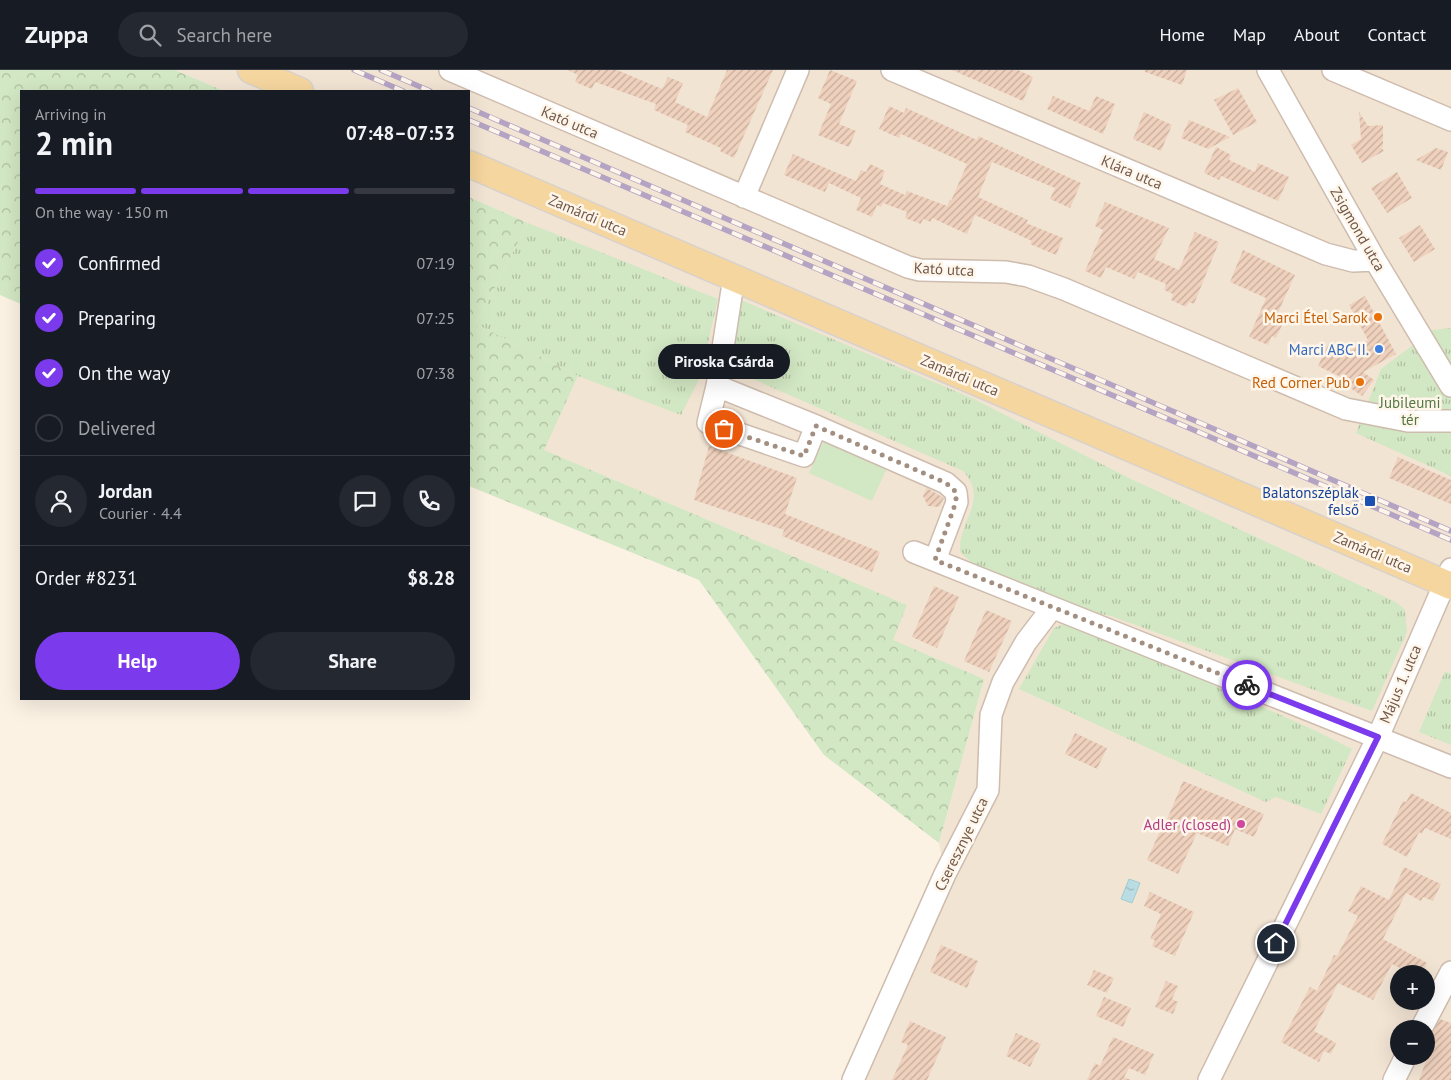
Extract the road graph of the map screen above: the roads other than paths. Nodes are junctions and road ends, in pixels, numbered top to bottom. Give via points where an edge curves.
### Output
1 (251, 70) edge
2 (450, 70) edge
3 (798, 70) edge
4 (892, 70) edge
5 (1268, 70) edge
6 (1333, 70) edge
7 (298, 90) edge
8 (1451, 120) edge
9 (470, 164) edge
10 (744, 197) junction
11 (1375, 260) junction
12 (734, 278) junction
13 (718, 386) junction
14 (1451, 386) edge
15 (1451, 422) edge
16 (816, 426) junction
17 (914, 552) dead end
18 (935, 560) junction
19 (1449, 579) edge
20 (1052, 608) junction
21 (1378, 737) junction
22 (1451, 767) edge
23 (1451, 972) edge
24 (1426, 1020) edge
25 (1402, 1065) edge
26 (853, 1080) edge
27 (1209, 1080) edge
28 (1394, 1080) edge

1 - 7 main road
2 - 10 street, Kató utca
3 - 10 street
4 - 11 street, Klára utca via 1326,254 1353,261
5 - 11 street, Zsigmond utca
6 - 8 street
9 - 12 main road, Zamárdi utca
10 - 15 street, Kató utca via 908,268 1006,272 1028,276 1346,409 1408,421
11 - 14 street, Zsigmond utca
12 - 13 street
12 - 19 main road, Zamárdi utca
13 - 16 street
13 - 16 street via 708,423 804,456
16 - 18 street via 946,483 956,492 956,502
17 - 18 street
18 - 20 street
19 - 21 street, Május 1. utca
20 - 21 street
20 - 26 street, Cseresznye utca via 1026,642 1003,682 991,715 988,790 945,874
21 - 22 street
21 - 27 street, Május 1. utca
23 - 24 street
25 - 28 street

